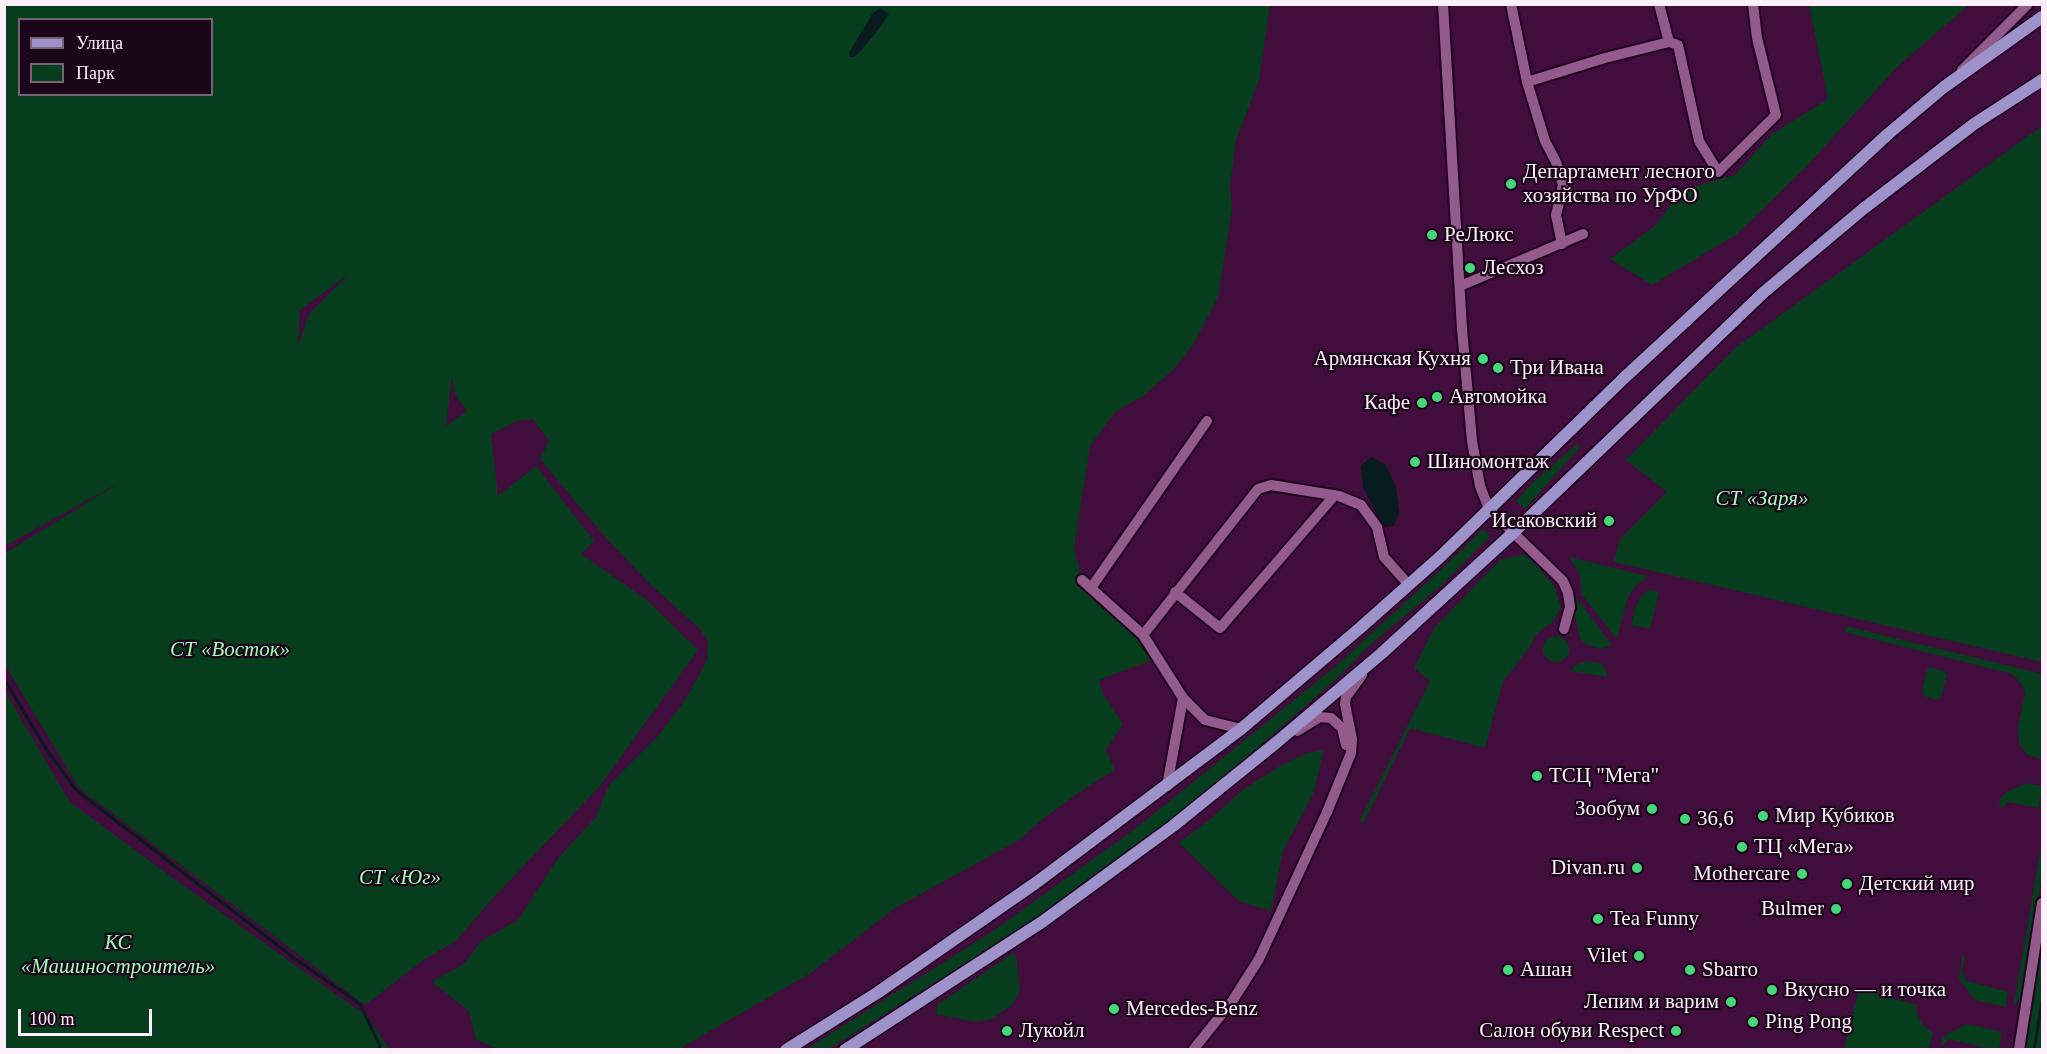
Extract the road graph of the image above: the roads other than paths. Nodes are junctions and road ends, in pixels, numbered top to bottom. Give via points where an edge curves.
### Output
1 (1443, 4) edge
2 (1511, 4) edge
3 (1659, 4) edge
4 (1754, 4) edge
5 (2028, 4) edge
6 (2043, 16) edge
7 (1670, 42) junction
8 (2043, 80) edge
9 (1527, 82) junction
10 (1944, 87) junction
11 (1583, 234) dead end
12 (1562, 244) junction
13 (1460, 286) junction
14 (1208, 421) dead end
15 (1334, 496) junction
16 (1489, 509) junction
17 (1513, 534) junction
18 (1082, 580) dead end
19 (1409, 585) junction
20 (1091, 588) junction
21 (1175, 592) junction
22 (1564, 629) dead end
23 (1143, 634) junction
24 (1376, 658) junction
25 (1183, 698) junction
26 (1241, 729) junction
27 (1277, 742) junction
28 (1341, 781) junction
29 (1167, 786) junction
30 (2043, 903) edge
31 (786, 1050) edge
32 (845, 1050) edge
33 (1192, 1050) edge
34 (2019, 1050) edge

1 - 13 street
2 - 9 street
3 - 7 street
4 - 7 street via 1757,38 1776,115 1718,172 1699,141 1678,45
5 - 10 street
6 - 10 main road
7 - 9 street
8 - 17 main road via 1974,124 1763,293
9 - 12 street via 1563,184 1556,215
10 - 16 main road via 1837,179
11 - 12 street
12 - 13 street
13 - 16 street via 1472,441 1482,494
14 - 20 street
15 - 19 street via 1361,505 1377,527 1384,557
15 - 21 street via 1270,485 1258,489
15 - 21 street via 1220,628
16 - 17 street
16 - 19 main road
17 - 22 street via 1563,581 1570,607
17 - 24 main road
18 - 20 street
19 - 26 main road
20 - 23 street
21 - 23 street
23 - 25 street
24 - 27 main road
24 - 28 street via 1346,697 1352,746
25 - 26 street via 1205,720
25 - 29 street
26 - 29 main road
27 - 28 street via 1320,717 1334,719 1346,742
27 - 32 main road via 1173,826 1042,922
28 - 33 street via 1259,959 1233,1000
29 - 31 main road via 1019,895
30 - 34 street

